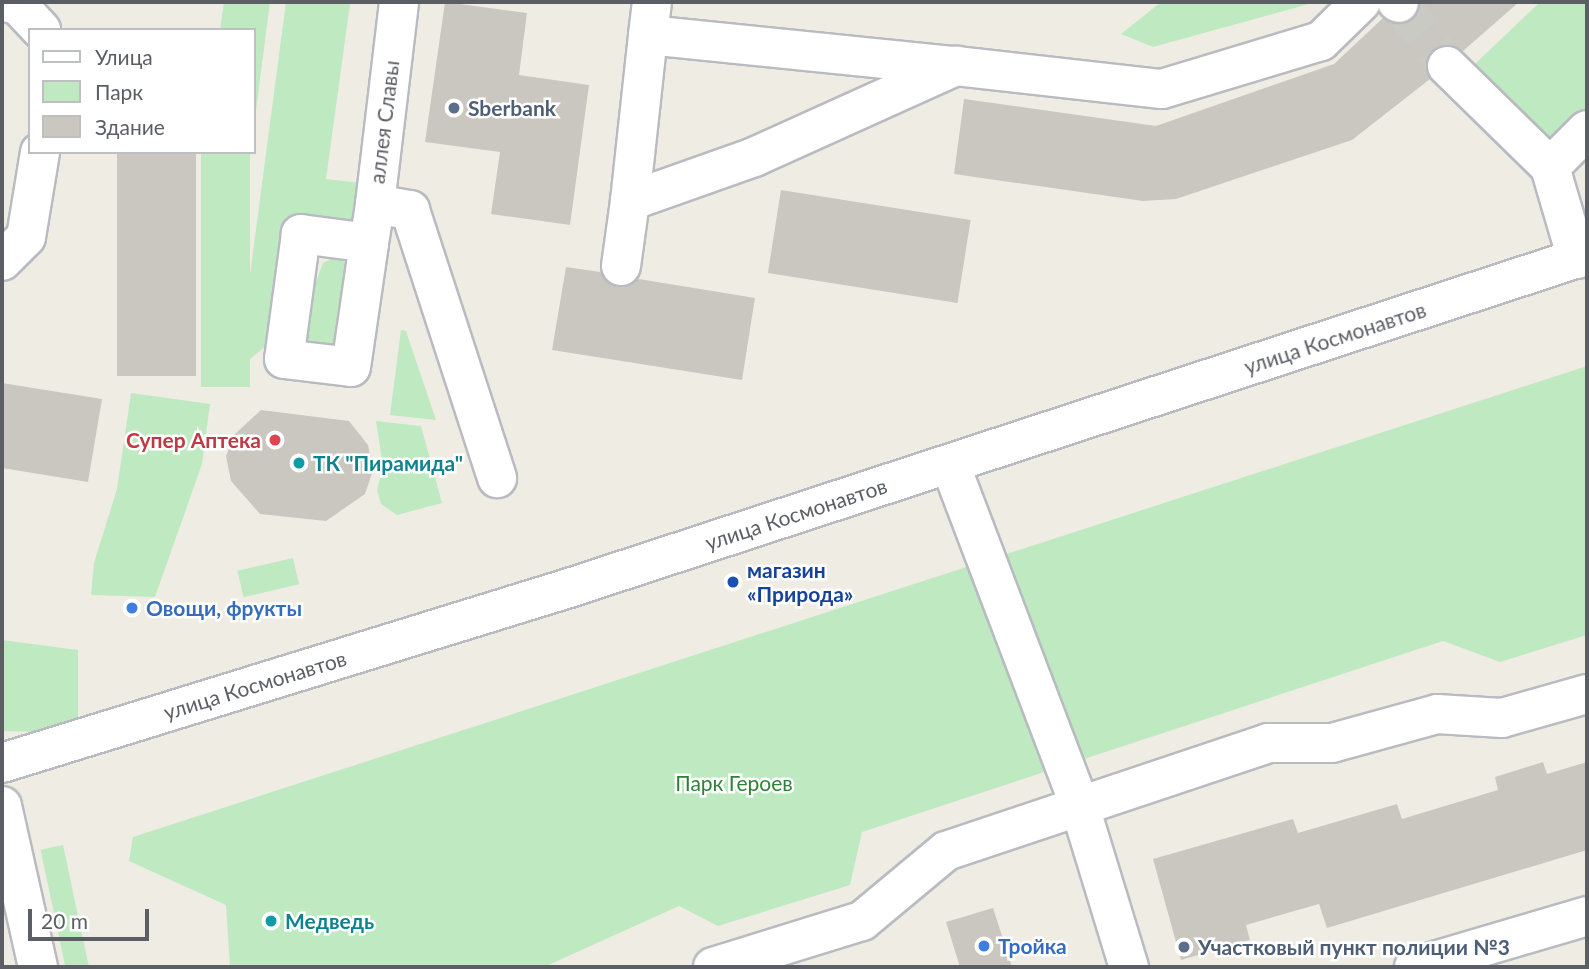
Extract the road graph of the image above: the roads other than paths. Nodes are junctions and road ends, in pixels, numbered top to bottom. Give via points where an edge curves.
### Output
1 (5, 2) edge
2 (399, 2) edge
3 (1361, 2) edge
4 (650, 18) edge
5 (39, 28) edge
6 (956, 66) junction
7 (1447, 66) tunnel mouth
8 (1587, 130) edge
9 (40, 154) edge
10 (1550, 167) junction
11 (630, 201) junction
12 (375, 204) junction
13 (369, 243) dead end
14 (1582, 257) edge
15 (2, 261) edge
16 (621, 266) dead end
17 (950, 464) junction
18 (497, 478) dead end
19 (1587, 694) edge
20 (2, 763) edge
21 (2, 806) edge
22 (1080, 807) junction
23 (1587, 916) edge
24 (38, 967) edge
25 (713, 967) edge
26 (1129, 967) edge
27 (1414, 967) edge

1 - 5 street via 18,5
2 - 12 street, аллея Славы
3 - 6 street via 1321,41 1162,89
4 - 6 street
4 - 11 street
6 - 11 street via 754,157
7 - 10 street
8 - 10 street
9 - 15 street via 26,237
10 - 14 street
11 - 16 street
12 - 13 street, аллея Славы
12 - 18 street via 410,210
14 - 17 street, улица Космонавтов
17 - 20 street, улица Космонавтов via 569,588
17 - 22 street
19 - 22 street via 1502,718 1437,714 1332,743 1268,743
21 - 24 street
22 - 25 street via 946,851 862,921
22 - 26 street
23 - 27 street

